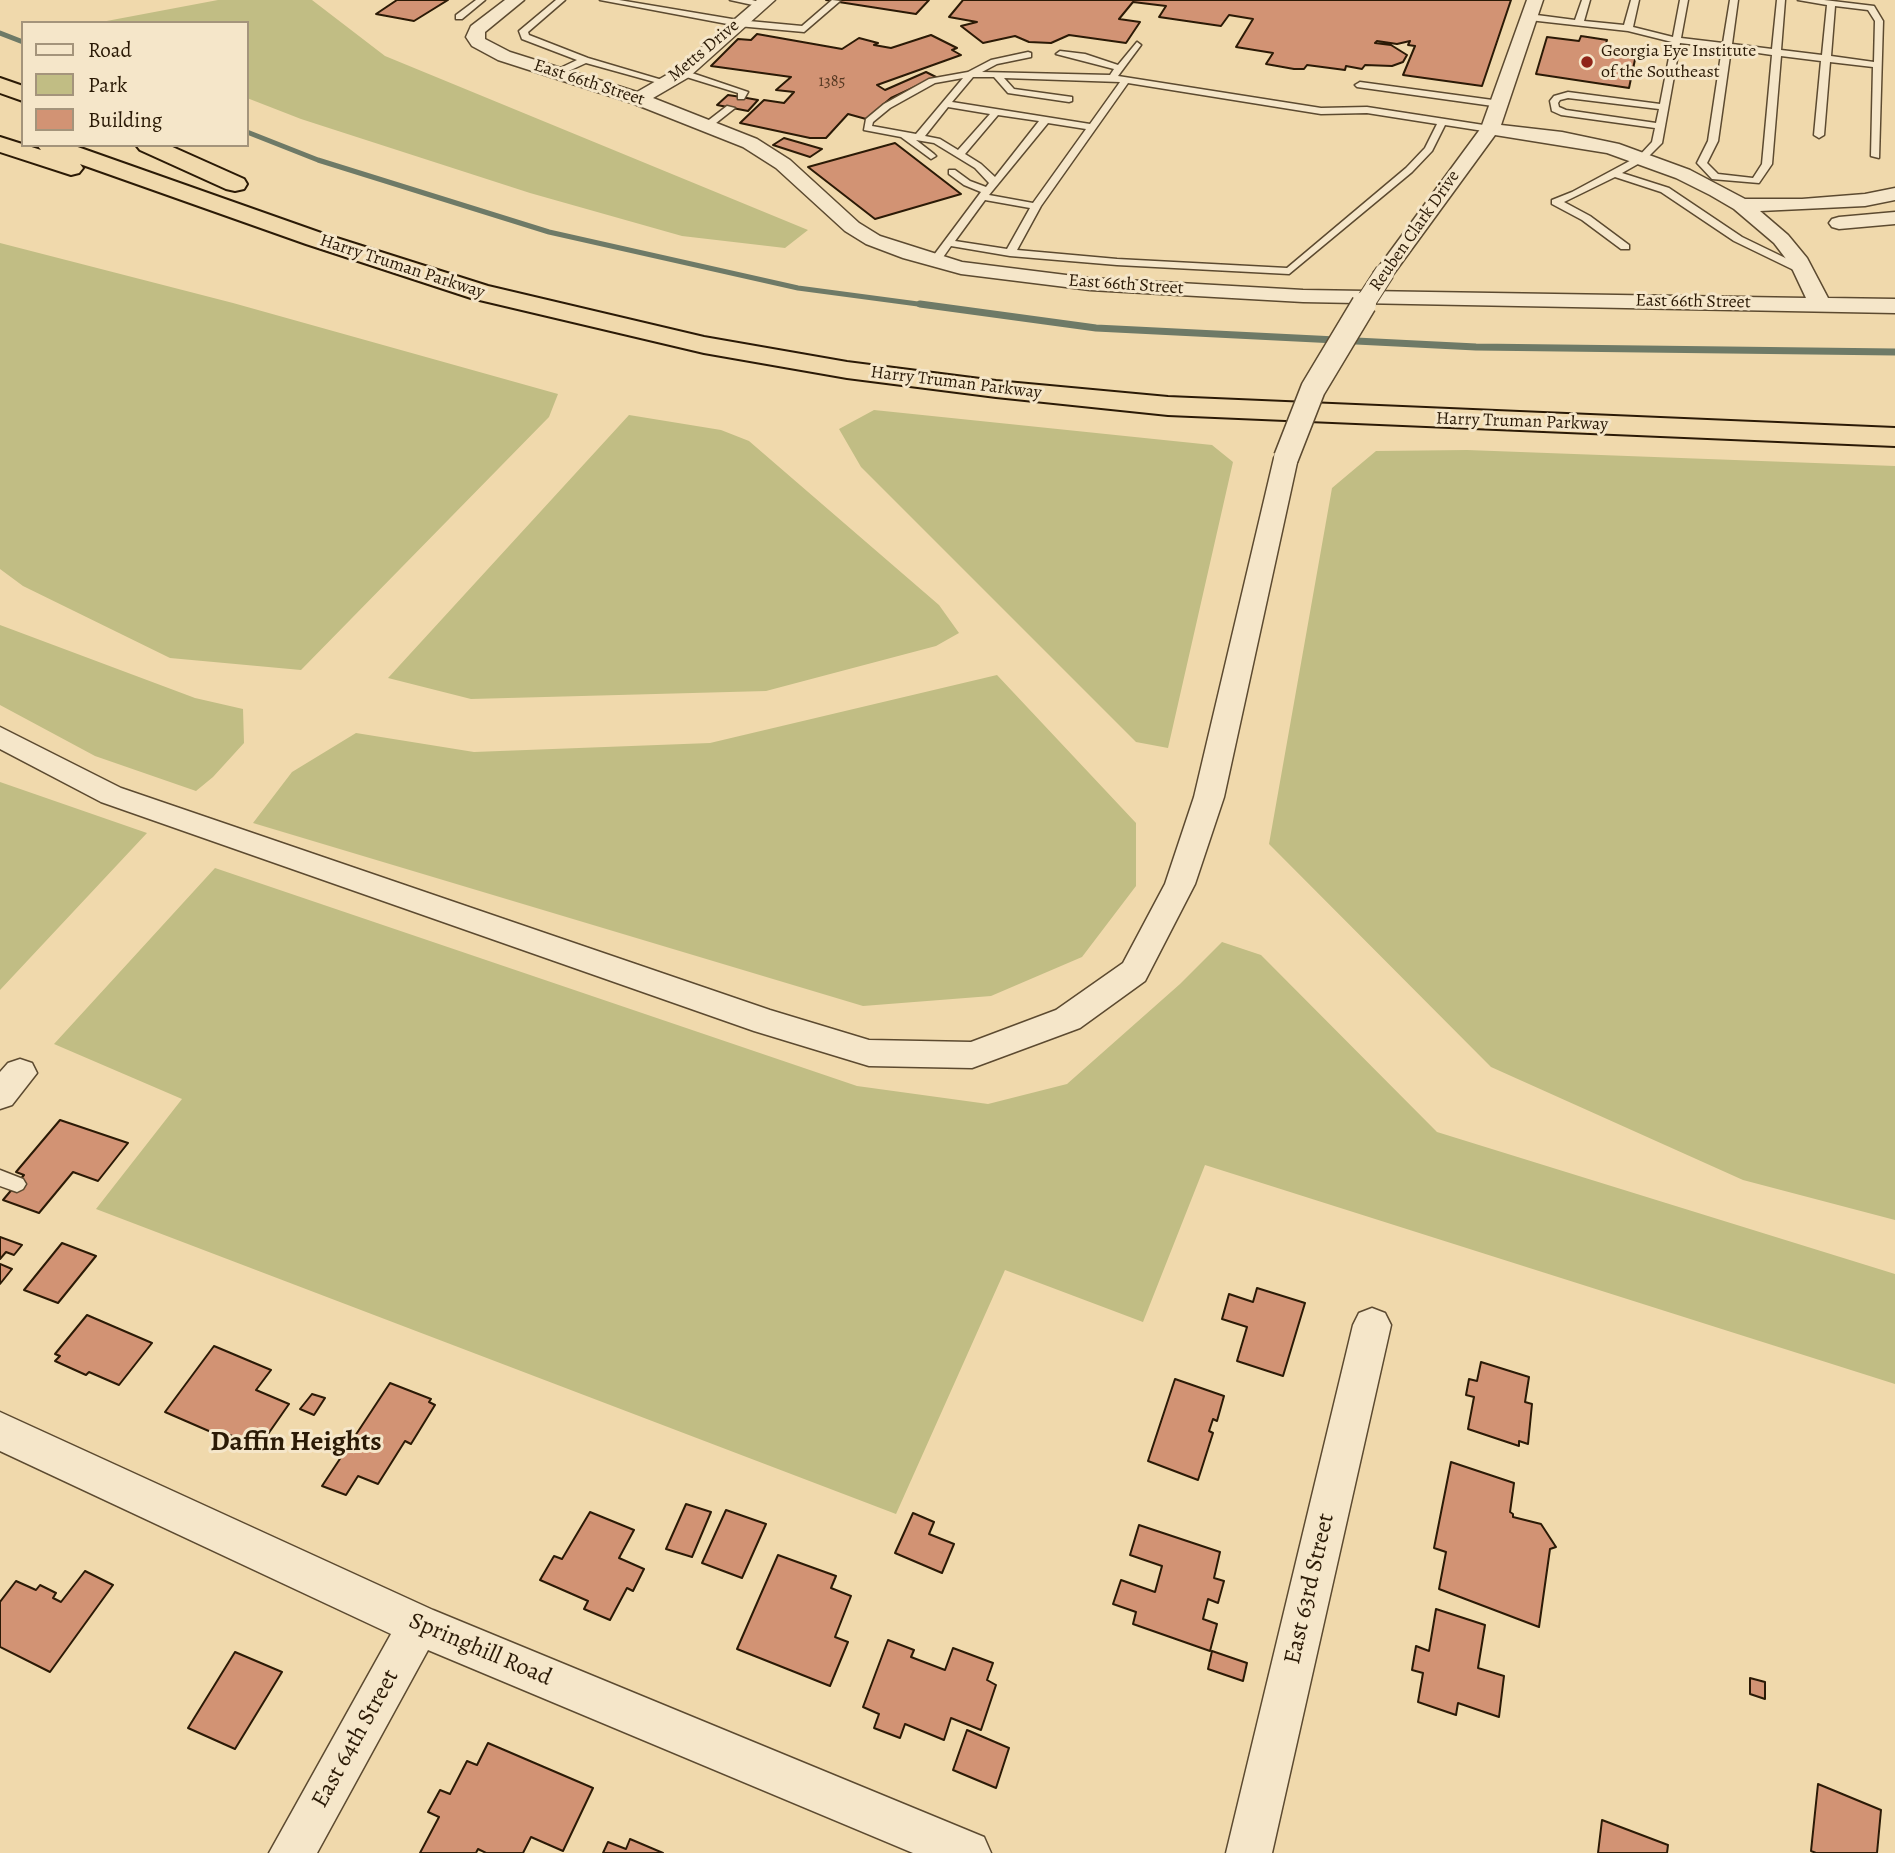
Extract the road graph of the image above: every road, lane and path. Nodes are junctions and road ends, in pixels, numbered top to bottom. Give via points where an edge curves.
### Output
1 (481, 0) edge
2 (516, 0) edge
3 (561, 0) edge
4 (604, 0) edge
5 (734, 0) edge
6 (1586, 0) edge
7 (1635, 0) edge
8 (1684, 0) edge
9 (1734, 0) edge
10 (1781, 0) edge
11 (1802, 0) edge
12 (764, 2) edge
13 (836, 2) edge
14 (1831, 4) junction
15 (1532, 8) edge
16 (1579, 22) junction
17 (738, 23) junction
18 (484, 24) junction
19 (1628, 29) junction
20 (1676, 40) junction
21 (1137, 45) dead end
22 (1727, 47) junction
23 (1776, 53) junction
24 (1060, 54) dead end
25 (1028, 55) dead end
26 (1826, 59) junction
27 (585, 60) junction
28 (1878, 65) junction
29 (1119, 68) junction
30 (557, 73) junction
31 (682, 73) junction
32 (971, 74) junction
33 (998, 75) junction
34 (1112, 78) junction
35 (1125, 80) junction
36 (666, 84) junction
37 (0, 85) edge
38 (1360, 85) dead end
39 (21, 93) edge
40 (741, 97) dead end
41 (639, 99) junction
42 (1069, 99) dead end
43 (0, 103) edge
44 (945, 104) junction
45 (1500, 104) junction
46 (1664, 107) junction
47 (730, 108) dead end
48 (21, 109) edge
49 (996, 112) junction
50 (1045, 120) junction
51 (1442, 122) junction
52 (708, 125) junction
53 (1660, 126) junction
54 (1094, 127) junction
55 (0, 128) edge
56 (1490, 129) junction
57 (21, 135) edge
58 (904, 135) junction
59 (1819, 135) dead end
60 (919, 137) junction
61 (0, 144) edge
62 (55, 147) edge
63 (130, 147) edge
64 (153, 147) edge
65 (959, 155) junction
66 (931, 156) dead end
67 (1876, 156) dead end
68 (1642, 158) junction
69 (952, 172) dead end
70 (1614, 173) junction
71 (995, 183) junction
72 (984, 194) junction
73 (1895, 194) edge
74 (1741, 205) junction
75 (1036, 206) junction
76 (1895, 218) edge
77 (1764, 224) junction
78 (358, 226) dead end
79 (949, 243) junction
80 (1625, 247) dead end
81 (1010, 253) junction
82 (447, 255) dead end
83 (935, 261) junction
84 (1804, 271) junction
85 (506, 272) dead end
86 (1820, 304) junction
87 (1895, 306) edge
88 (573, 316) junction
89 (1770, 406) dead end
90 (1895, 437) edge
91 (0, 737) edge
92 (1372, 1325) dead end
93 (0, 1431) edge
94 (419, 1625) junction
95 (292, 1853) edge
96 (968, 1853) edge
97 (1249, 1853) edge

1 - 18 lane via 459,17
2 - 18 street
3 - 27 lane via 523,31 525,37
4 - 17 lane
5 - 12 lane
6 - 16 lane
7 - 19 lane
8 - 20 lane
9 - 22 lane
10 - 23 lane
11 - 14 lane
12 - 17 street, Metts Drive
13 - 17 lane via 804,29
14 - 26 lane
14 - 28 lane via 1871,8 1879,21
15 - 16 lane
15 - 45 street, Reuben Clark Drive
16 - 19 lane
17 - 31 street, Metts Drive
18 - 30 street, East 66th Street via 476,32 478,43
19 - 20 lane
20 - 22 lane
20 - 46 lane
21 - 29 lane
22 - 23 lane
22 - 23 lane via 1713,141 1702,163 1715,177 1756,181 1767,164
23 - 26 lane
24 - 29 lane
25 - 32 lane via 994,62
26 - 28 lane
26 - 59 lane
27 - 30 lane
27 - 36 lane
28 - 67 lane
29 - 34 lane
30 - 41 street, East 66th Street
31 - 36 street, Metts Drive
31 - 40 lane via 743,92
32 - 33 lane
32 - 44 lane
32 - 58 lane via 932,80 869,121 867,128
33 - 34 lane
33 - 42 lane via 1011,91
34 - 35 lane
35 - 51 lane via 1321,111 1367,110
35 - 54 lane
36 - 41 street, Metts Drive
37 - 39 highway
38 - 45 lane
41 - 52 street, East 66th Street
43 - 48 highway
44 - 49 lane
44 - 60 lane
45 - 56 street, Reuben Clark Drive
46 - 53 lane
46 - 53 lane via 1568,95 1553,103 1563,113
47 - 52 lane
49 - 50 lane
49 - 65 lane
50 - 54 lane
50 - 71 lane
51 - 56 lane
51 - 81 lane via 1429,149 1409,170 1289,271
52 - 83 street, East 66th Street via 783,163 852,227 873,240
53 - 68 lane via 1657,143
54 - 75 lane
55 - 57 highway
56 - 68 street via 1562,138
56 - 91 street, Reuben Clark Drive, bridge via 1385,272 1313,389 1286,458 1209,797 1180,884 1134,972 1068,1019 972,1055 869,1053 766,1022 111,795
58 - 60 lane
58 - 66 lane
60 - 65 lane via 937,141
61 - 88 highway via 275,239
62 - 88 highway, Harry Truman Parkway via 396,266
63 - 64 highway via 247,188
65 - 71 lane
68 - 70 lane
68 - 74 street
69 - 72 lane
70 - 80 lane via 1556,202
70 - 84 lane via 1665,190 1738,239
71 - 72 lane
72 - 75 lane
72 - 79 lane
73 - 74 street via 1802,205
74 - 77 street
75 - 81 lane
76 - 77 street
77 - 84 street
78 - 82 highway, Harry Truman Parkway
79 - 81 lane
79 - 83 lane
83 - 86 street, East 66th Street via 1090,284 1303,296
84 - 86 street
85 - 89 highway, Harry Truman Parkway via 722,323 1005,364 1169,380
86 - 87 street, East 66th Street
88 - 90 highway, Harry Truman Parkway via 847,370 1081,398 1281,412
92 - 97 street, East 63rd Street
93 - 94 street, Springhill Road
94 - 95 street, East 64th Street
94 - 96 street, Springhill Road

